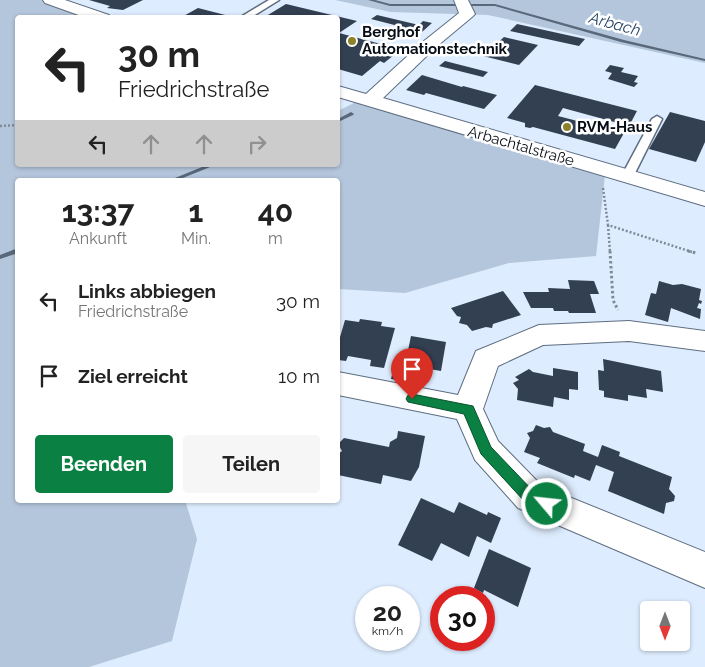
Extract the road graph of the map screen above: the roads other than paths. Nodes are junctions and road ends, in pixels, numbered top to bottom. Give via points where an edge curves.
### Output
1 (50, 0) edge
2 (275, 0) edge
3 (464, 6) edge
4 (95, 15) edge
5 (248, 15) edge
6 (340, 92) edge
7 (369, 101) junction
8 (657, 118) dead end
9 (627, 177) junction
10 (705, 200) edge
11 (705, 341) edge
12 (340, 384) edge
13 (468, 409) junction
14 (705, 570) edge

1 - 4 street
2 - 5 lane
3 - 7 street via 430,44
6 - 7 street, Arbachtalstraße
7 - 9 street, Arbachtalstraße
8 - 9 lane
9 - 10 street, Arbachtalstraße
11 - 13 street via 629,331 539,335 486,359
12 - 13 street
13 - 14 street via 486,450 530,497

